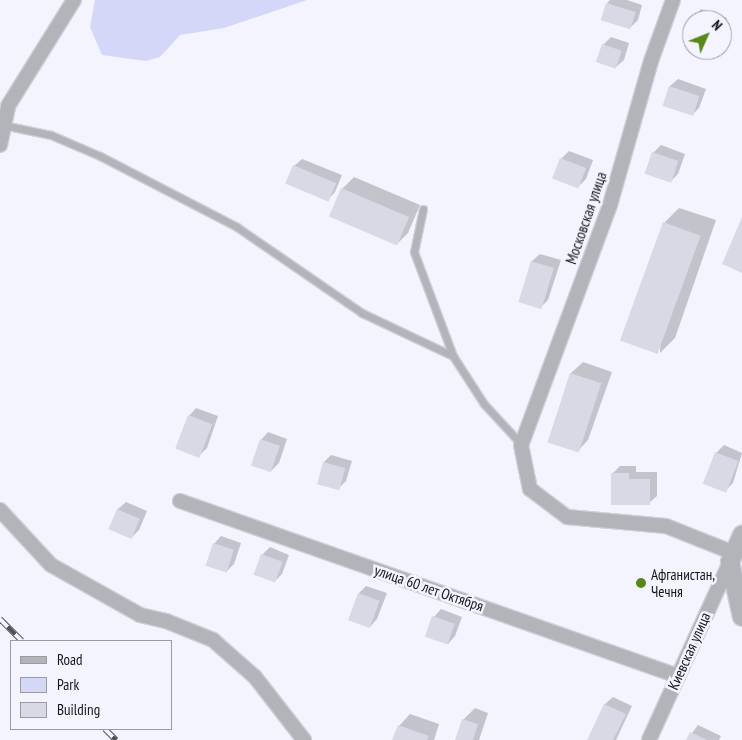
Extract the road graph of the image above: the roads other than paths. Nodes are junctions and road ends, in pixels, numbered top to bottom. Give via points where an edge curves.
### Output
1 (74, 0) edge
2 (673, 0) edge
3 (2, 125) edge
4 (0, 145) edge
5 (423, 208) dead end
6 (453, 356) junction
7 (521, 445) junction
8 (180, 501) dead end
9 (0, 510) edge
10 (742, 534) edge
11 (735, 563) edge
12 (742, 617) edge
13 (678, 676) junction
14 (304, 740) edge
15 (649, 740) edge

1 - 3 street via 8,106
2 - 7 street, Московская улица via 651,61 610,205
3 - 4 street
3 - 6 lane via 51,135 84,149 237,227 362,313
5 - 6 lane via 414,252
6 - 7 lane via 484,404
7 - 11 street via 530,489 567,517 666,526
8 - 13 street, улица 60 лет Октября
9 - 14 street via 51,565 140,615 166,621 213,640 255,677
10 - 11 street, Киевская улица
11 - 12 street
11 - 13 street, Киевская улица
13 - 15 street, Киевская улица

